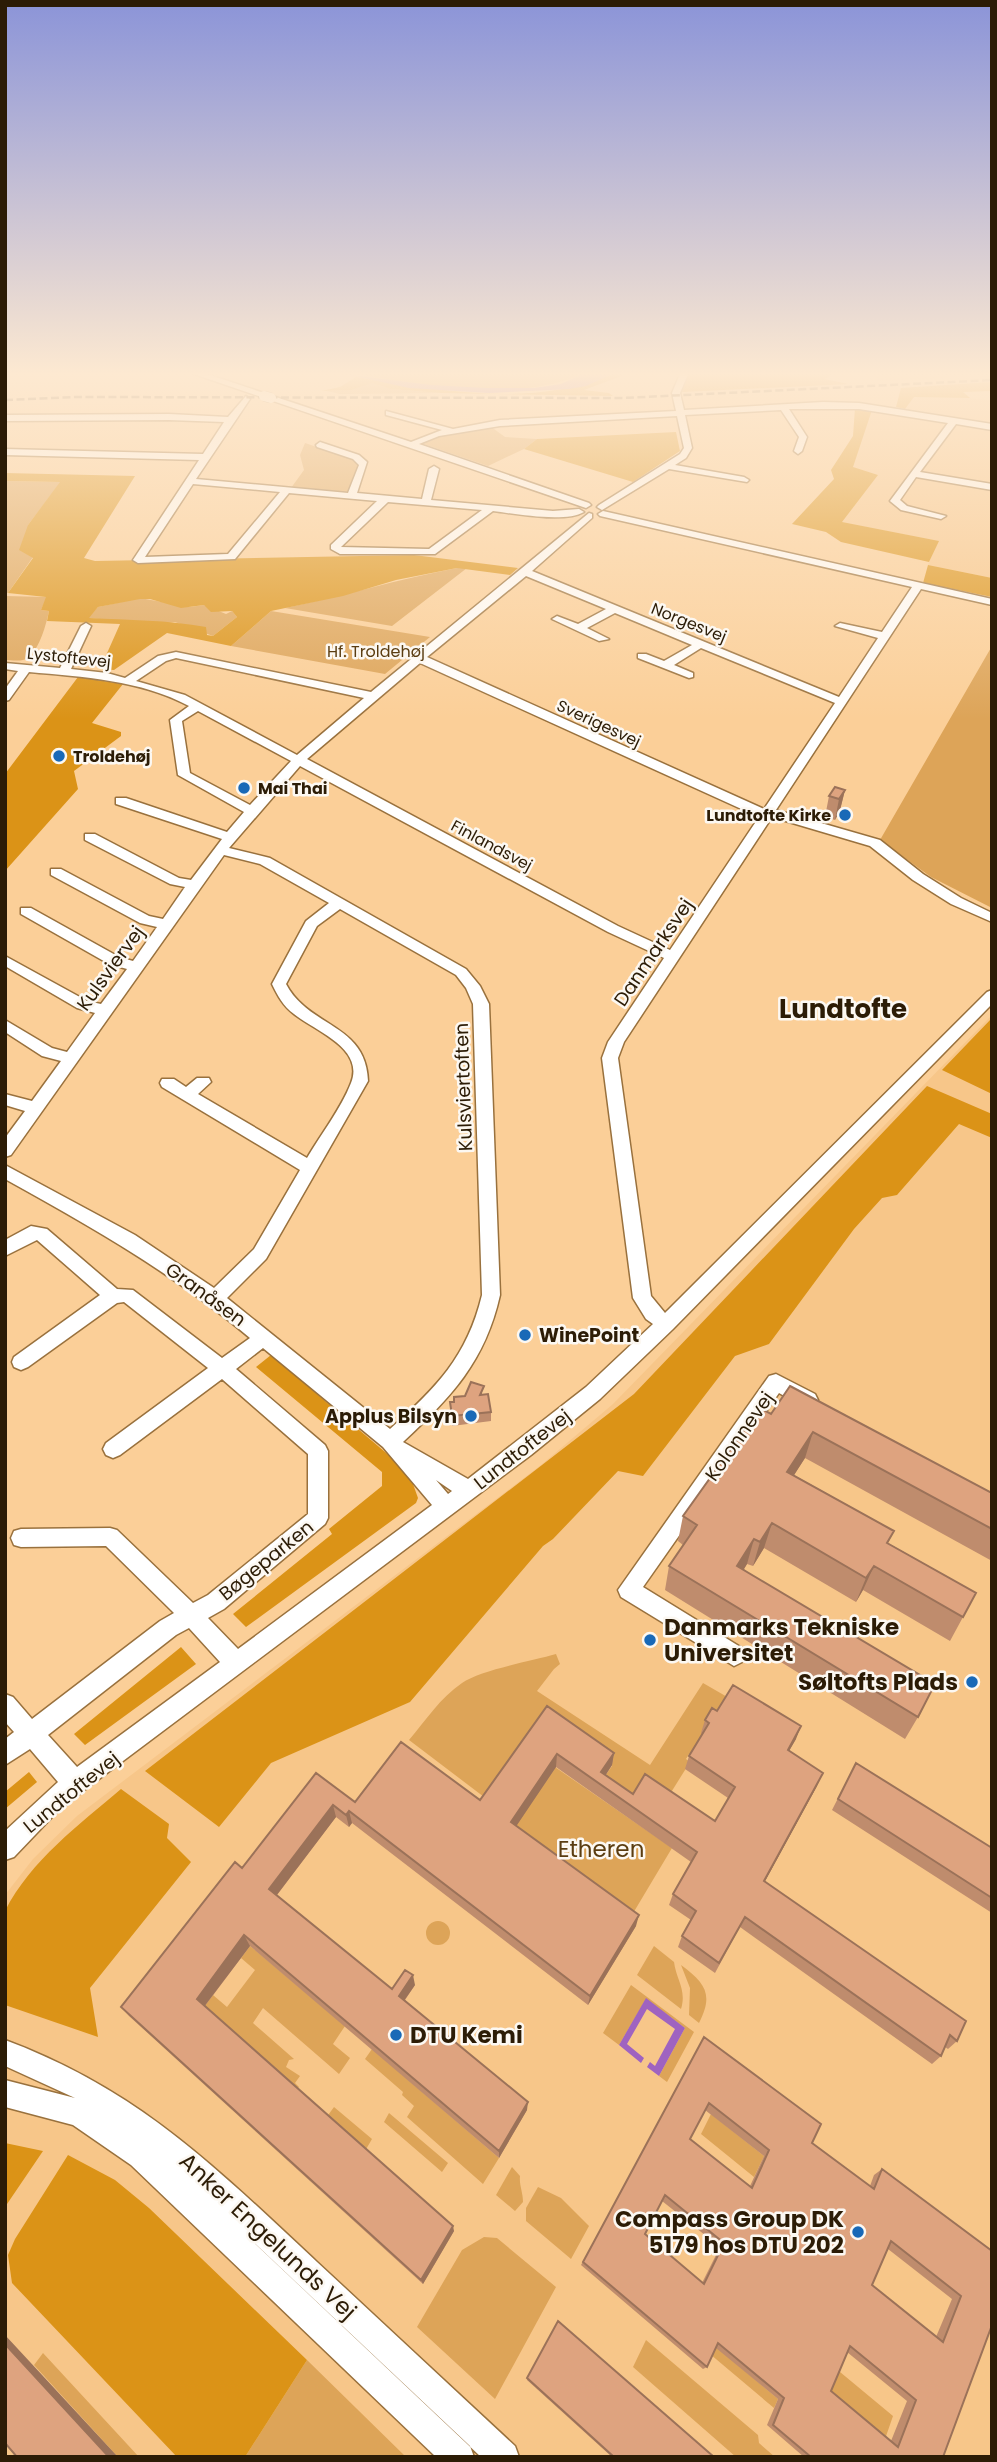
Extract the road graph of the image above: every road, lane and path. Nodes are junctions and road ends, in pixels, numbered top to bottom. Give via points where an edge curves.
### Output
1 (185, 489) edge
2 (287, 489) joint
3 (354, 489) edge
4 (429, 489) edge
5 (542, 489) edge
6 (634, 489) edge
7 (904, 489) edge
8 (352, 495) junction
9 (386, 498) junction
10 (426, 501) junction
11 (492, 508) junction
12 (584, 511) junction
13 (603, 511) junction
14 (941, 516) dead end
15 (524, 572) junction
16 (918, 586) junction
17 (992, 602) edge
18 (615, 609) junction
19 (557, 619) dead end
20 (86, 626) dead end
21 (840, 626) dead end
22 (578, 628) junction
23 (885, 636) junction
24 (603, 639) dead end
25 (701, 644) junction
26 (642, 656) dead end
27 (419, 658) junction
28 (665, 665) junction
29 (5, 666) edge
30 (26, 667) junction
31 (64, 671) junction
32 (689, 675) dead end
33 (129, 680) junction
34 (372, 696) junction
35 (5, 698) edge
36 (842, 702) junction
37 (198, 706) junction
38 (297, 761) junction
39 (121, 801) dead end
40 (251, 811) junction
41 (767, 814) junction
42 (90, 837) dead end
43 (225, 844) junction
44 (56, 872) dead end
45 (194, 885) junction
46 (340, 902) junction
47 (26, 911) dead end
48 (992, 918) edge
49 (166, 924) junction
50 (673, 957) junction
51 (5, 960) edge
52 (136, 967) junction
53 (992, 995) edge
54 (104, 1010) junction
55 (5, 1026) edge
56 (71, 1058) junction
57 (203, 1082) dead end
58 (168, 1083) dead end
59 (187, 1094) junction
60 (5, 1099) edge
61 (35, 1108) junction
62 (5, 1150) edge
63 (309, 1167) junction
64 (5, 1171) edge
65 (5, 1249) edge
66 (113, 1296) junction
67 (215, 1298) junction
68 (666, 1324) junction
69 (265, 1337) junction
70 (20, 1362) dead end
71 (223, 1369) junction
72 (824, 1409) edge
73 (390, 1441) junction
74 (113, 1449) dead end
75 (469, 1490) junction
76 (446, 1507) junction
77 (21, 1538) dead end
78 (192, 1616) junction
79 (734, 1655) dead end
80 (237, 1664) junction
81 (5, 1705) edge
82 (30, 1733) junction
83 (5, 1754) edge
84 (75, 1783) junction
85 (5, 1848) edge
86 (5, 2053) edge
87 (5, 2093) edge
88 (459, 2457) edge
89 (504, 2457) edge

1 - 2 street via 138,560 231,557
2 - 8 street
3 - 8 street
4 - 10 street
5 - 12 street via 576,500
6 - 13 street
7 - 14 street via 895,501 898,505
8 - 9 street
9 - 10 street
9 - 11 street via 335,547 340,551 431,552
10 - 11 street
11 - 12 street via 553,514
12 - 13 street
12 - 15 street, Kulsviervej via 582,525
13 - 16 street
15 - 18 street, Norgesvej
15 - 27 street, Kulsviervej
16 - 17 street
16 - 23 street, Danmarksvej
18 - 22 street
18 - 25 street, Norgesvej
19 - 22 street
20 - 31 street
21 - 23 street
22 - 24 street
23 - 36 street, Danmarksvej
25 - 28 street
25 - 36 street, Norgesvej
26 - 28 street
27 - 34 street, Kulsviervej
27 - 41 street, Sverigesvej
28 - 32 street
29 - 30 street, Lystoftevej
30 - 31 street, Lystoftevej
30 - 35 street
31 - 33 street, Lystoftevej
33 - 34 street, Lystoftevej via 162,658 176,655
33 - 37 street, Lystoftevej
34 - 38 street, Kulsviervej
36 - 41 street, Danmarksvej
37 - 38 street, Lystoftevej
37 - 40 street via 176,720 184,775
38 - 40 street, Kulsviervej
38 - 50 street, Finlandsvej
39 - 43 street, Kulsviertoften
40 - 43 street, Kulsviervej
41 - 48 street, Sverigesvej via 875,843 946,895
41 - 50 street, Danmarksvej
42 - 45 street via 176,881
43 - 45 street, Kulsviervej
43 - 46 street, Kulsviertoften
44 - 49 street via 145,920
45 - 49 street, Kulsviervej
46 - 63 street via 311,924 279,984 289,1003 352,1045 362,1067 360,1081
46 - 73 street, Kulsviertoften via 461,972 481,1004 491,1295 487,1318 464,1367 442,1394
47 - 52 street via 114,961
49 - 52 street, Kulsviervej
50 - 68 street, Danmarksvej via 610,1058 642,1298
51 - 54 street via 82,1005
52 - 54 street, Kulsviervej
53 - 68 street, Lundtoftevej
54 - 56 street, Kulsviervej
55 - 56 street via 47,1052
56 - 61 street, Kulsviervej
57 - 59 street
58 - 59 street
59 - 63 street
60 - 61 street
61 - 62 street, Kulsviervej
63 - 67 street via 260,1254
64 - 67 street, Granåsen via 129,1240
65 - 66 street, Bøgeparken via 31,1233 41,1234
66 - 70 street
66 - 71 street, Bøgeparken via 127,1295
67 - 69 street, Granåsen
68 - 75 street, Lundtoftevej via 593,1393
69 - 71 street
69 - 73 street, Granåsen
71 - 74 street
71 - 78 street, Bøgeparken via 318,1451 318,1518 216,1602
72 - 79 street, Kolonnevej via 776,1382 629,1590
73 - 75 street, Granåsen
73 - 76 street, Granåsen
75 - 76 street, Lundtoftevej
76 - 80 street, Lundtoftevej
77 - 78 street via 110,1537
78 - 80 street
78 - 82 street, Bøgeparken via 168,1628
80 - 84 street, Lundtoftevej
81 - 82 street
82 - 83 street, Bøgeparken
82 - 84 street
84 - 85 street, Lundtoftevej
86 - 89 street, Anker Engelunds Vej via 63,2076 141,2122 195,2167
87 - 88 street, Anker Engelunds Vej via 79,2113 141,2155

